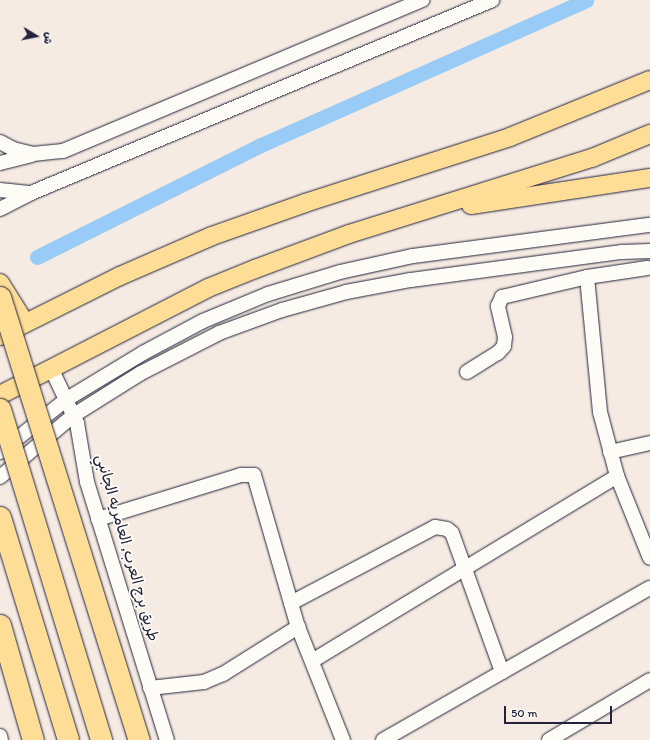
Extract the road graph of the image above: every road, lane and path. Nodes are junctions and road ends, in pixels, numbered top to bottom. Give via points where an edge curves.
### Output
1 (424, 0) edge
2 (492, 0) edge
3 (404, 4) edge
4 (650, 80) edge
5 (650, 134) edge
6 (0, 142) edge
7 (33, 154) junction
8 (0, 163) edge
9 (650, 178) edge
10 (0, 190) edge
11 (31, 193) junction
12 (0, 209) edge
13 (412, 214) junction
14 (650, 225) edge
15 (650, 251) edge
16 (647, 268) dead end
17 (587, 277) junction
18 (0, 283) edge
19 (0, 297) edge
20 (25, 323) junction
21 (0, 336) edge
22 (51, 368) junction
23 (467, 372) dead end
24 (0, 395) edge
25 (67, 399) junction
26 (0, 410) edge
27 (74, 415) junction
28 (650, 442) edge
29 (0, 452) edge
30 (610, 452) junction
31 (617, 476) junction
32 (0, 477) edge
33 (0, 517) edge
34 (98, 519) junction
35 (650, 558) edge
36 (464, 567) junction
37 (650, 588) edge
38 (291, 603) junction
39 (0, 625) edge
40 (298, 627) junction
41 (312, 661) junction
42 (502, 672) junction
43 (650, 680) edge
44 (150, 688) junction
45 (0, 736) edge
46 (1, 740) edge
47 (33, 740) edge
48 (68, 740) edge
49 (101, 740) edge
50 (139, 740) edge
51 (167, 740) edge
52 (343, 740) edge
53 (382, 740) edge
54 (550, 740) edge

1 - 3 street
2 - 11 street
3 - 7 street via 63,151
4 - 20 main road via 565,116 476,149 305,203 212,236 120,276
5 - 13 main road via 592,158
6 - 7 street via 13,150
7 - 8 street
9 - 13 main road
10 - 11 street
11 - 12 street
13 - 22 main road via 302,251 208,288
14 - 25 street via 413,256 304,282 203,321 143,353
15 - 27 street via 622,252 411,280 314,300 212,336 142,373
16 - 17 street
17 - 23 street via 502,297 498,306 505,337 504,346 498,353
17 - 30 street via 594,369 600,412
18 - 20 main road
19 - 50 highway, bridge
20 - 21 main road
22 - 24 main road
22 - 25 street, طريق برج العرب, العامريه الجانبي
25 - 27 street, طريق برج العرب, العامريه الجانبي
25 - 29 street
26 - 49 highway, bridge
27 - 32 street
27 - 34 street, طريق برج العرب, العامريه الجانبي via 86,482
28 - 30 street
30 - 31 street
31 - 35 street
31 - 36 street
33 - 48 highway
34 - 38 street via 241,475 254,475
34 - 44 street, طريق برج العرب, العامريه الجانبي
36 - 38 street via 452,533 447,529 435,527
36 - 41 street
36 - 42 street
37 - 42 street
38 - 40 street
39 - 47 highway
40 - 41 street
40 - 44 street via 237,667 210,680
41 - 52 street
42 - 53 street
43 - 54 street
44 - 51 street, طريق برج العرب, العامريه الجانبي
45 - 46 street

